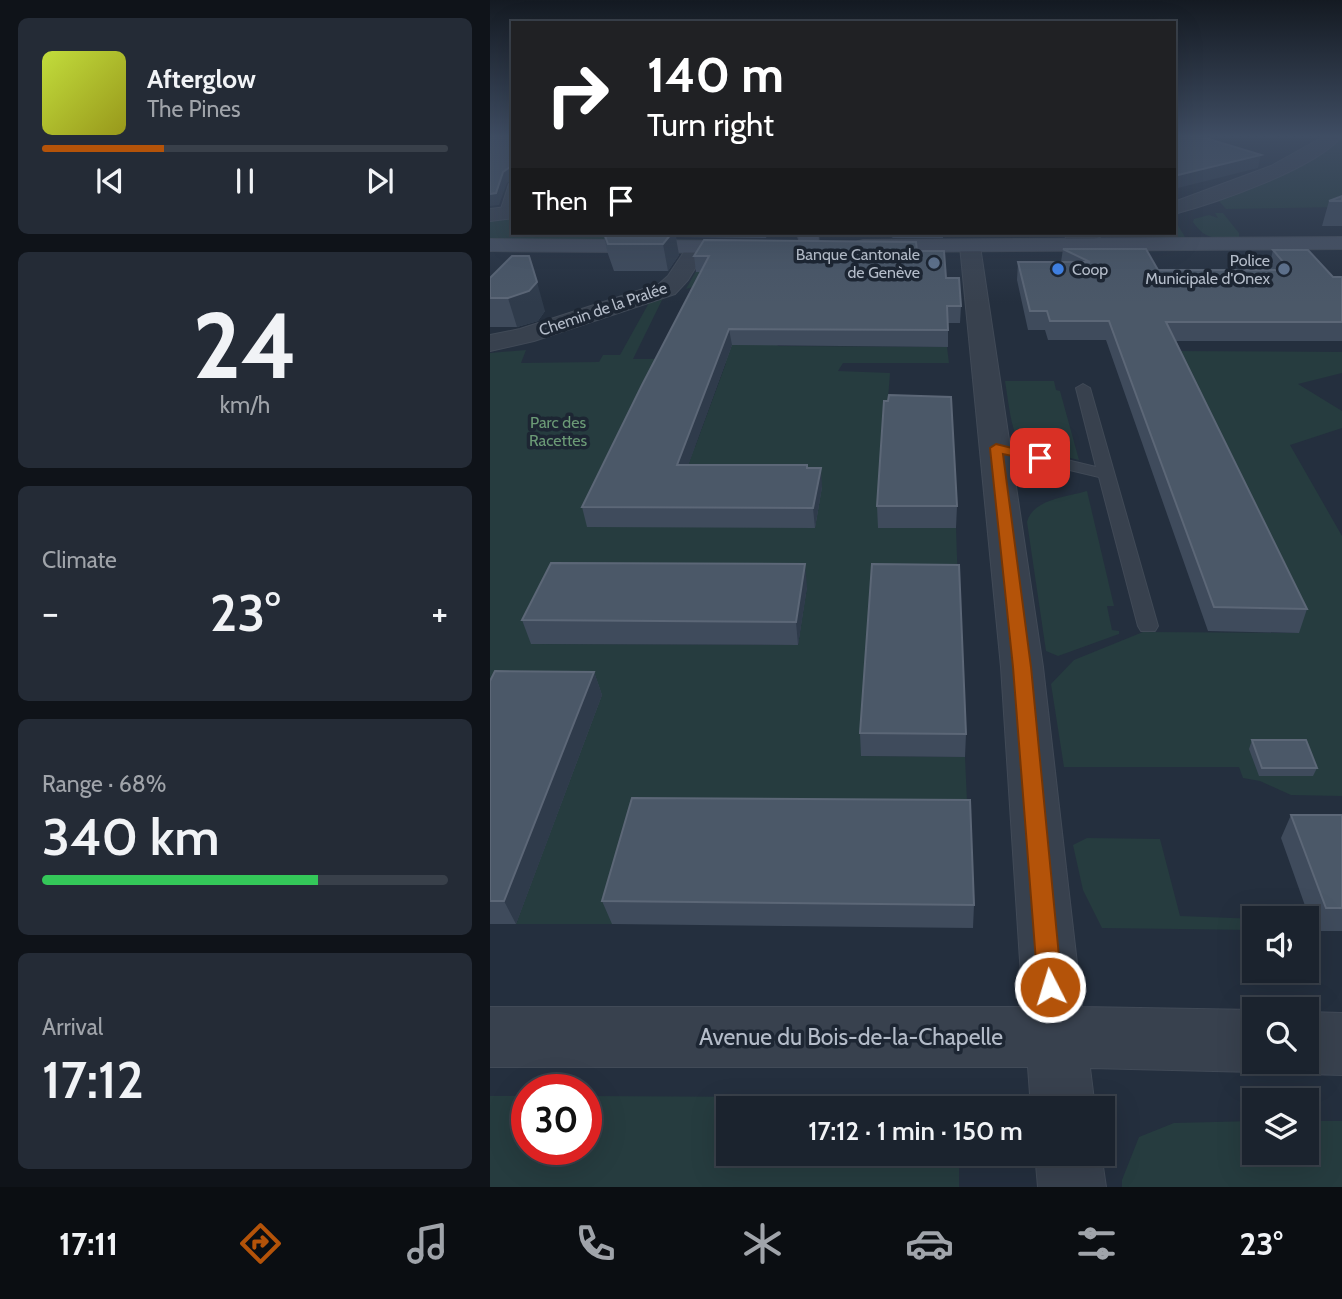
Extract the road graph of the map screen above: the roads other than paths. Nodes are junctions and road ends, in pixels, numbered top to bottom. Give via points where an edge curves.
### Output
1 (510, 192) edge
2 (1216, 192) edge
3 (1176, 207) edge
4 (501, 213) edge
5 (1086, 235) edge
6 (808, 240) edge
7 (1342, 243) edge
8 (490, 245) edge
9 (1072, 245) junction
10 (970, 246) junction
11 (697, 247) junction
12 (490, 343) edge
13 (1083, 388) dead end
14 (996, 448) junction
15 (1106, 474) junction
16 (1148, 626) dead end
17 (490, 1037) edge
18 (1055, 1037) junction
19 (1242, 1041) edge
20 (1319, 1043) edge
21 (1342, 1044) edge
22 (1062, 1096) edge
23 (1070, 1166) edge
24 (1072, 1187) edge

1 - 4 lane
2 - 3 street
5 - 9 street via 1075,238
6 - 10 street via 837,247
6 - 11 street via 778,246
7 - 9 street
8 - 11 street
9 - 10 street
10 - 14 street
11 - 12 street, Chemin de la Pralée via 667,289 525,336
13 - 15 lane
14 - 15 lane
14 - 18 street via 1022,667
15 - 16 lane
17 - 18 street, Avenue du Bois-de-la-Chapelle
18 - 19 street, Avenue du Bois-de-la-Chapelle
18 - 22 street
20 - 21 street
23 - 24 street

